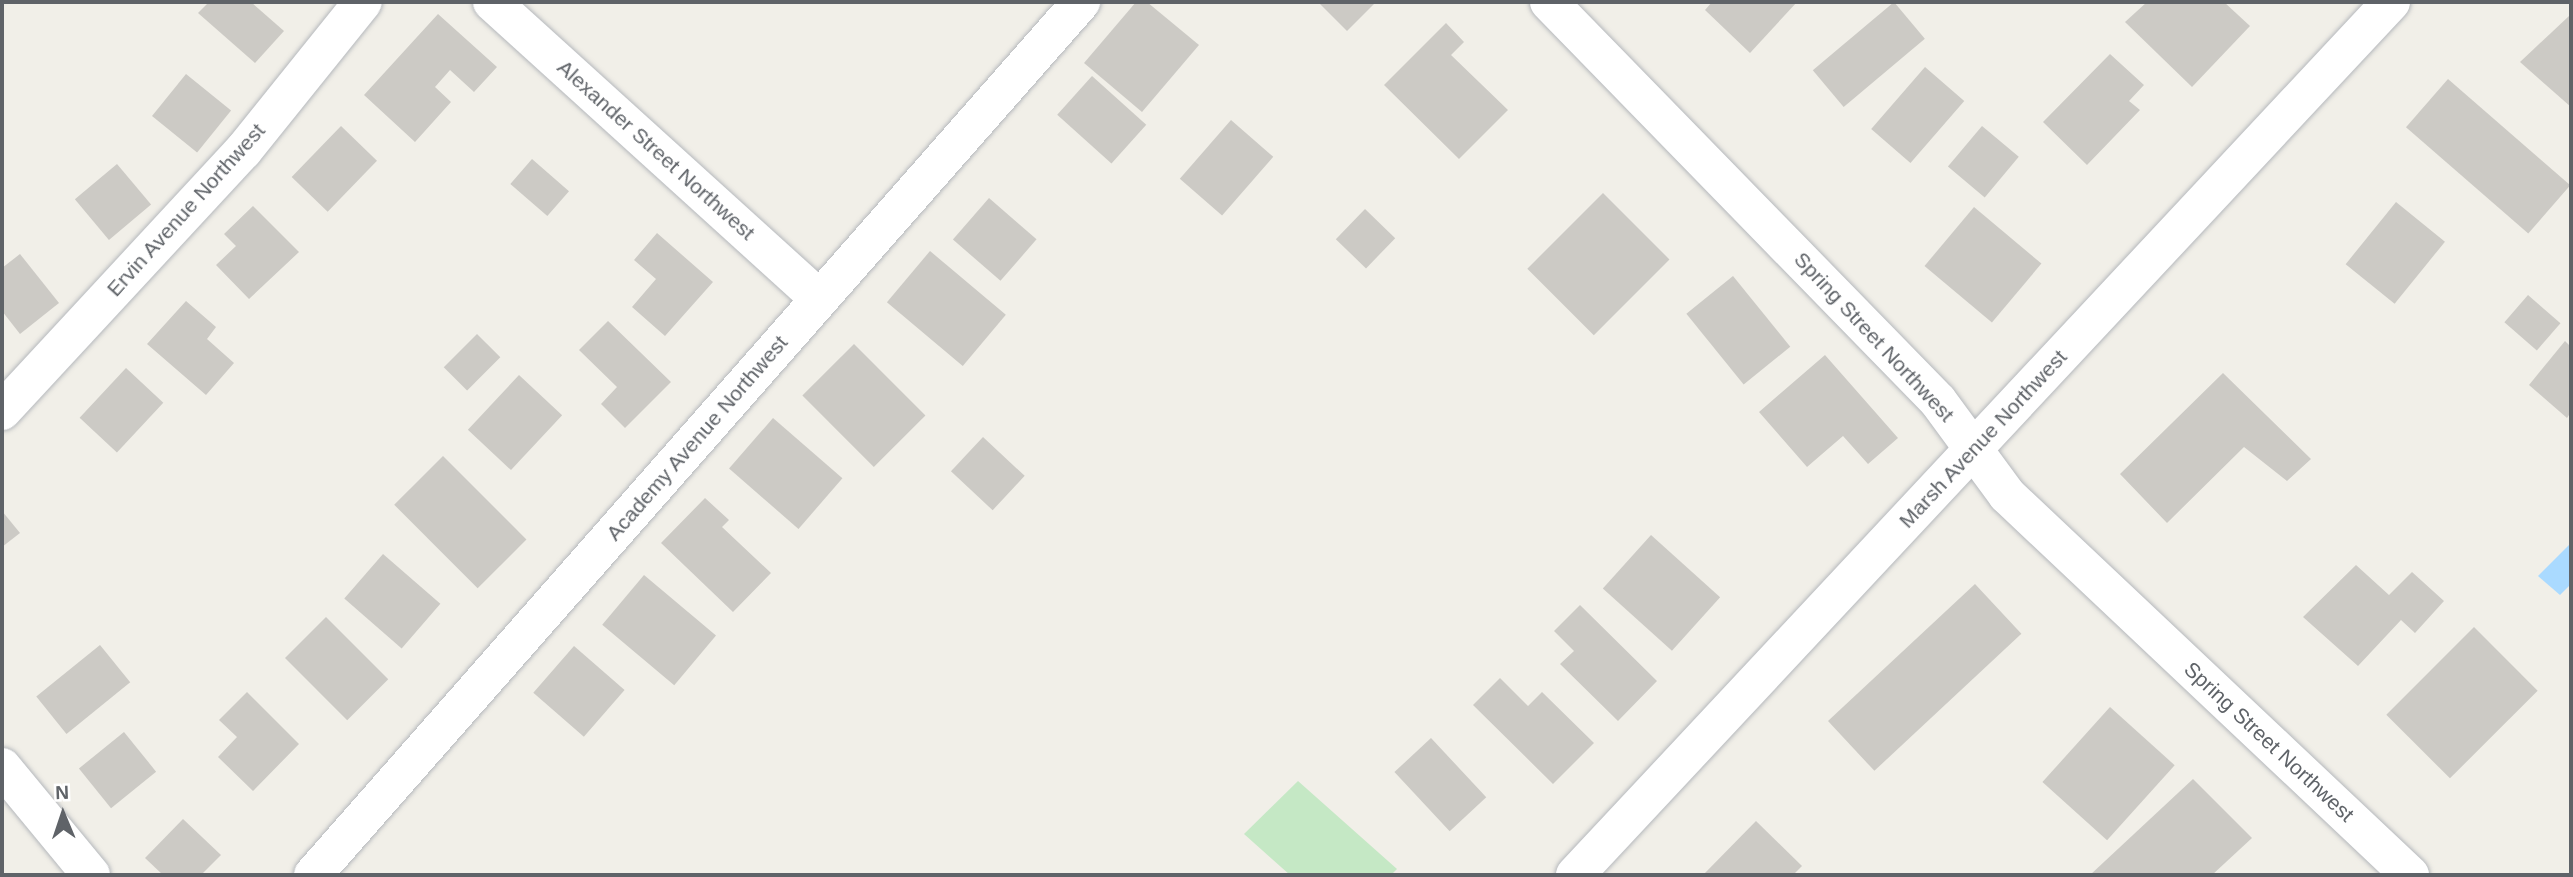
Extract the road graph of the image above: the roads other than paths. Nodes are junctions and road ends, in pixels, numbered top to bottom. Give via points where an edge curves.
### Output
1 (363, 2) edge
2 (492, 2) edge
3 (1081, 2) edge
4 (1549, 2) edge
5 (2391, 2) edge
6 (820, 299) junction
7 (2, 411) edge
8 (1973, 449) junction
9 (2, 767) edge
10 (91, 875) edge
11 (313, 875) edge
12 (1575, 875) edge
13 (2410, 875) edge

1 - 7 street, Ervin Avenue Northwest via 243,151
2 - 6 street, Alexander Street Northwest
3 - 6 street, Academy Avenue Northwest
4 - 8 street, Spring Street Northwest via 1938,401
5 - 8 street, Marsh Avenue Northwest
6 - 11 street, Academy Avenue Northwest
8 - 12 street, Marsh Avenue Northwest
8 - 13 street, Spring Street Northwest via 2007,495
9 - 10 street

